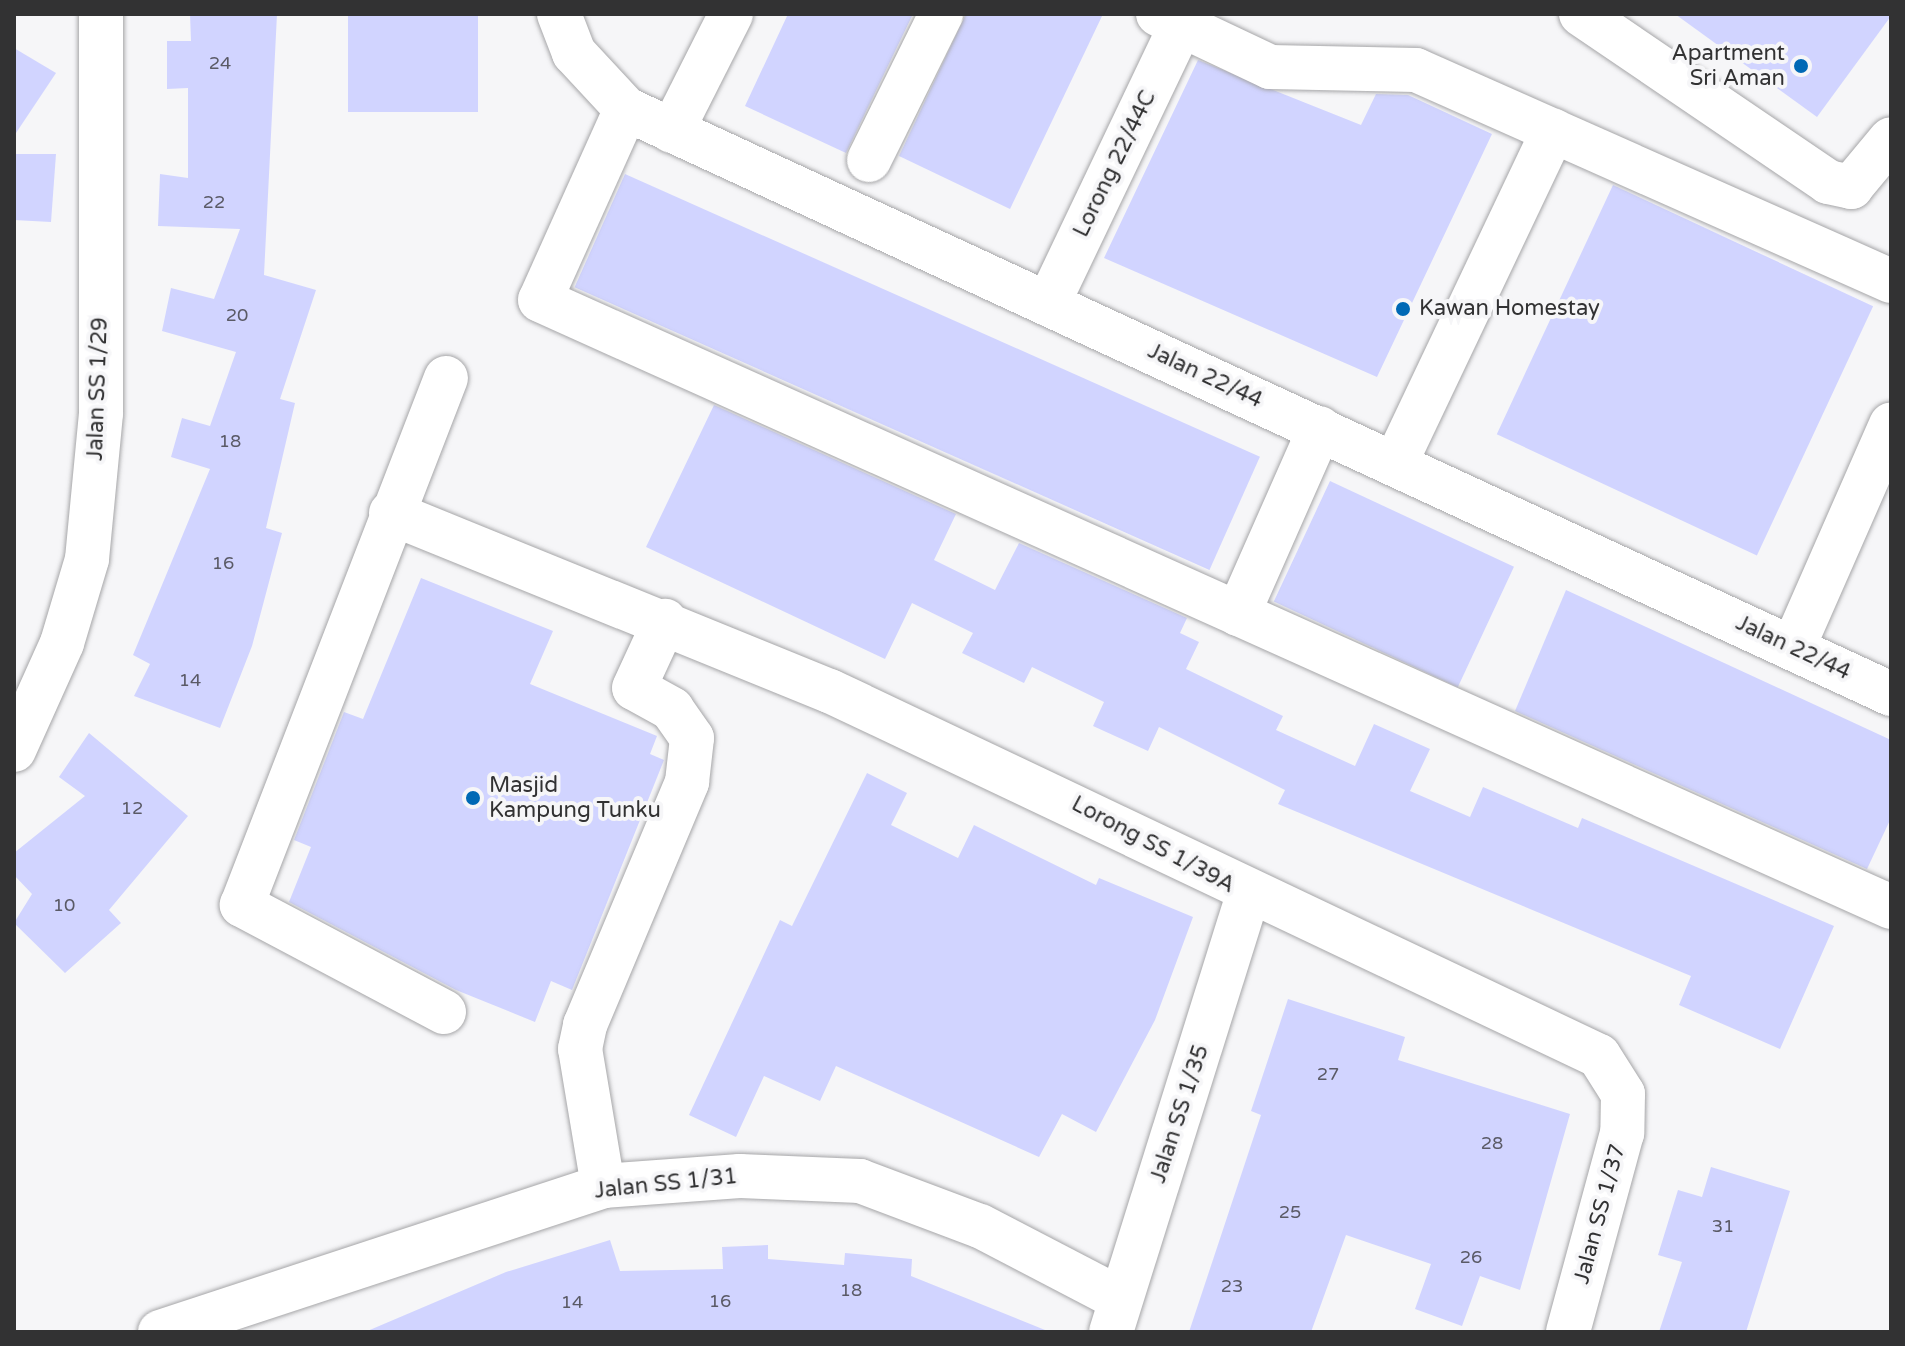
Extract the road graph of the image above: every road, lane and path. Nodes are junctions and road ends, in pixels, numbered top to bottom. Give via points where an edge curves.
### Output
1 (101, 14) edge
2 (559, 14) edge
3 (731, 14) edge
4 (941, 14) edge
5 (1581, 14) edge
6 (1170, 20) edge
7 (626, 109) junction
8 (672, 131) junction
9 (1553, 131) junction
10 (1891, 139) edge
11 (869, 160) dead end
12 (1891, 281) edge
13 (1048, 304) junction
14 (446, 378) dead end
15 (1891, 425) edge
16 (1320, 428) junction
17 (1395, 464) junction
18 (391, 513) junction
19 (1238, 614) junction
20 (665, 621) junction
21 (1793, 648) junction
22 (1891, 694) edge
23 (14, 750) edge
24 (1248, 895) junction
25 (1891, 907) edge
26 (444, 1012) dead end
27 (1623, 1094) joint
28 (603, 1186) junction
29 (1115, 1316) edge
30 (160, 1332) edge
31 (1568, 1332) edge

1 - 23 street, Jalan SS 1/29 via 101,413 87,559 62,643
2 - 7 street, Jalan 22/44 via 574,53
3 - 8 street
4 - 11 street
5 - 10 street via 1828,182 1851,187
6 - 9 street via 1270,67 1416,70
6 - 13 street, Lorong 22/44C
7 - 8 street, Jalan 22/44
7 - 19 street via 540,300
8 - 13 street, Jalan 22/44
9 - 12 street
9 - 17 street
13 - 16 street, Jalan 22/44
14 - 18 street
15 - 21 street
16 - 17 street, Jalan 22/44
16 - 19 street
17 - 21 street, Jalan 22/44
18 - 20 street, Lorong SS 1/39A
18 - 26 street via 242,905
19 - 25 street
20 - 24 street, Lorong SS 1/39A via 1034,784
20 - 28 street via 634,688 672,709 692,738 687,782 585,1025 580,1049
21 - 22 street, Jalan 22/44
24 - 27 street, Lorong SS 1/39A via 1599,1056
24 - 29 street, Jalan SS 1/35
27 - 31 street, Jalan SS 1/37 via 1622,1133
28 - 29 street, Jalan SS 1/31 via 740,1176 860,1181 980,1226
28 - 30 street, Jalan SS 1/31

